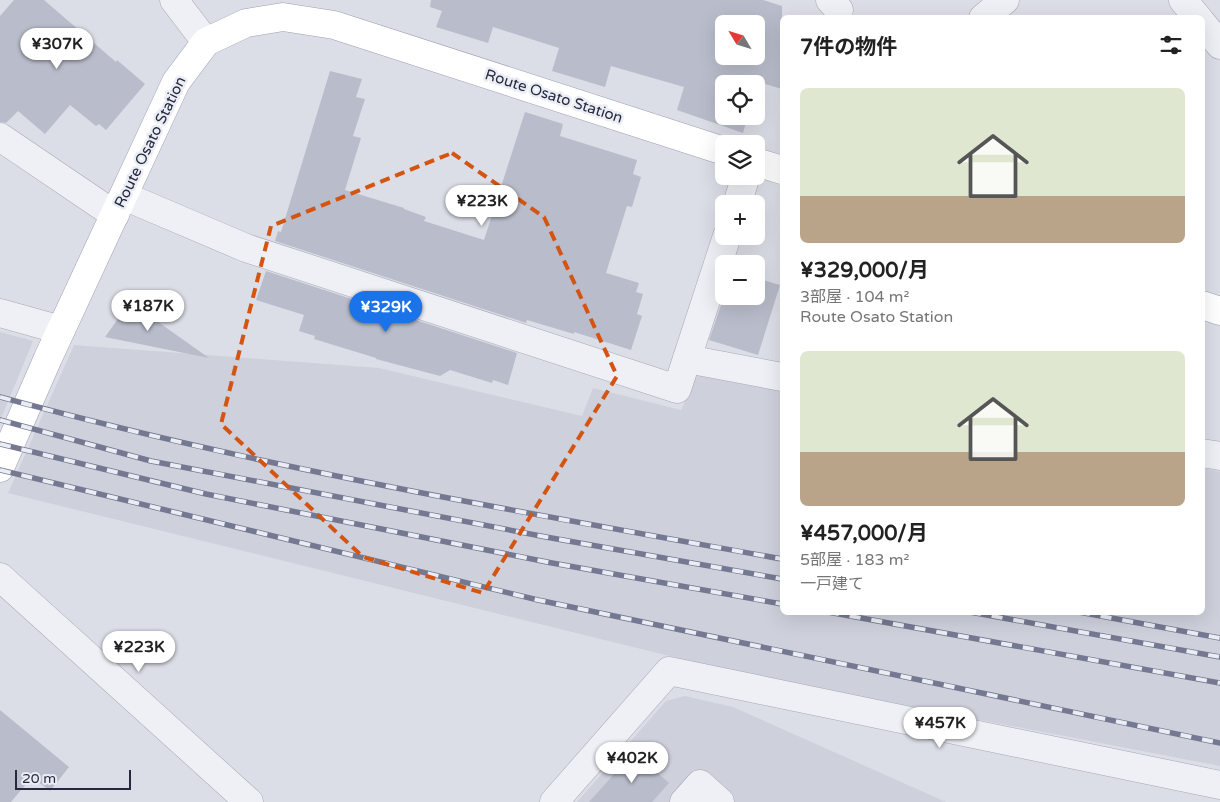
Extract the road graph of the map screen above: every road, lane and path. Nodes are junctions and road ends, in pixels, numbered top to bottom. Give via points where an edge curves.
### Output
1 (174, 0) edge
2 (1005, 0) edge
3 (1183, 0) edge
4 (987, 15) edge
5 (1196, 15) edge
6 (1205, 28) edge
7 (206, 42) junction
8 (1220, 45) edge
9 (0, 137) edge
10 (715, 148) edge
11 (765, 165) edge
12 (780, 169) edge
13 (119, 205) junction
14 (724, 245) edge
15 (1205, 306) edge
16 (1220, 311) edge
17 (0, 313) edge
18 (61, 330) junction
19 (687, 360) junction
20 (780, 377) edge
21 (1205, 454) edge
22 (1220, 456) edge
23 (0, 468) edge
24 (0, 576) edge
25 (1220, 785) edge
26 (249, 802) edge
27 (554, 802) edge
28 (684, 802) edge
29 (720, 802) edge

1 - 7 street
2 - 4 street
3 - 5 street
6 - 8 street
7 - 10 main road, Route Osato Station via 246,22 283,17 334,25
7 - 13 main road, Route Osato Station via 176,82
9 - 13 street
11 - 12 main road
13 - 18 main road, Route Osato Station
13 - 19 street via 677,389
14 - 19 street
15 - 16 main road
17 - 18 street
18 - 23 main road, Route Osato Station
19 - 20 street
21 - 22 street
24 - 26 street
25 - 27 street via 669,671
28 - 29 street via 700,784

